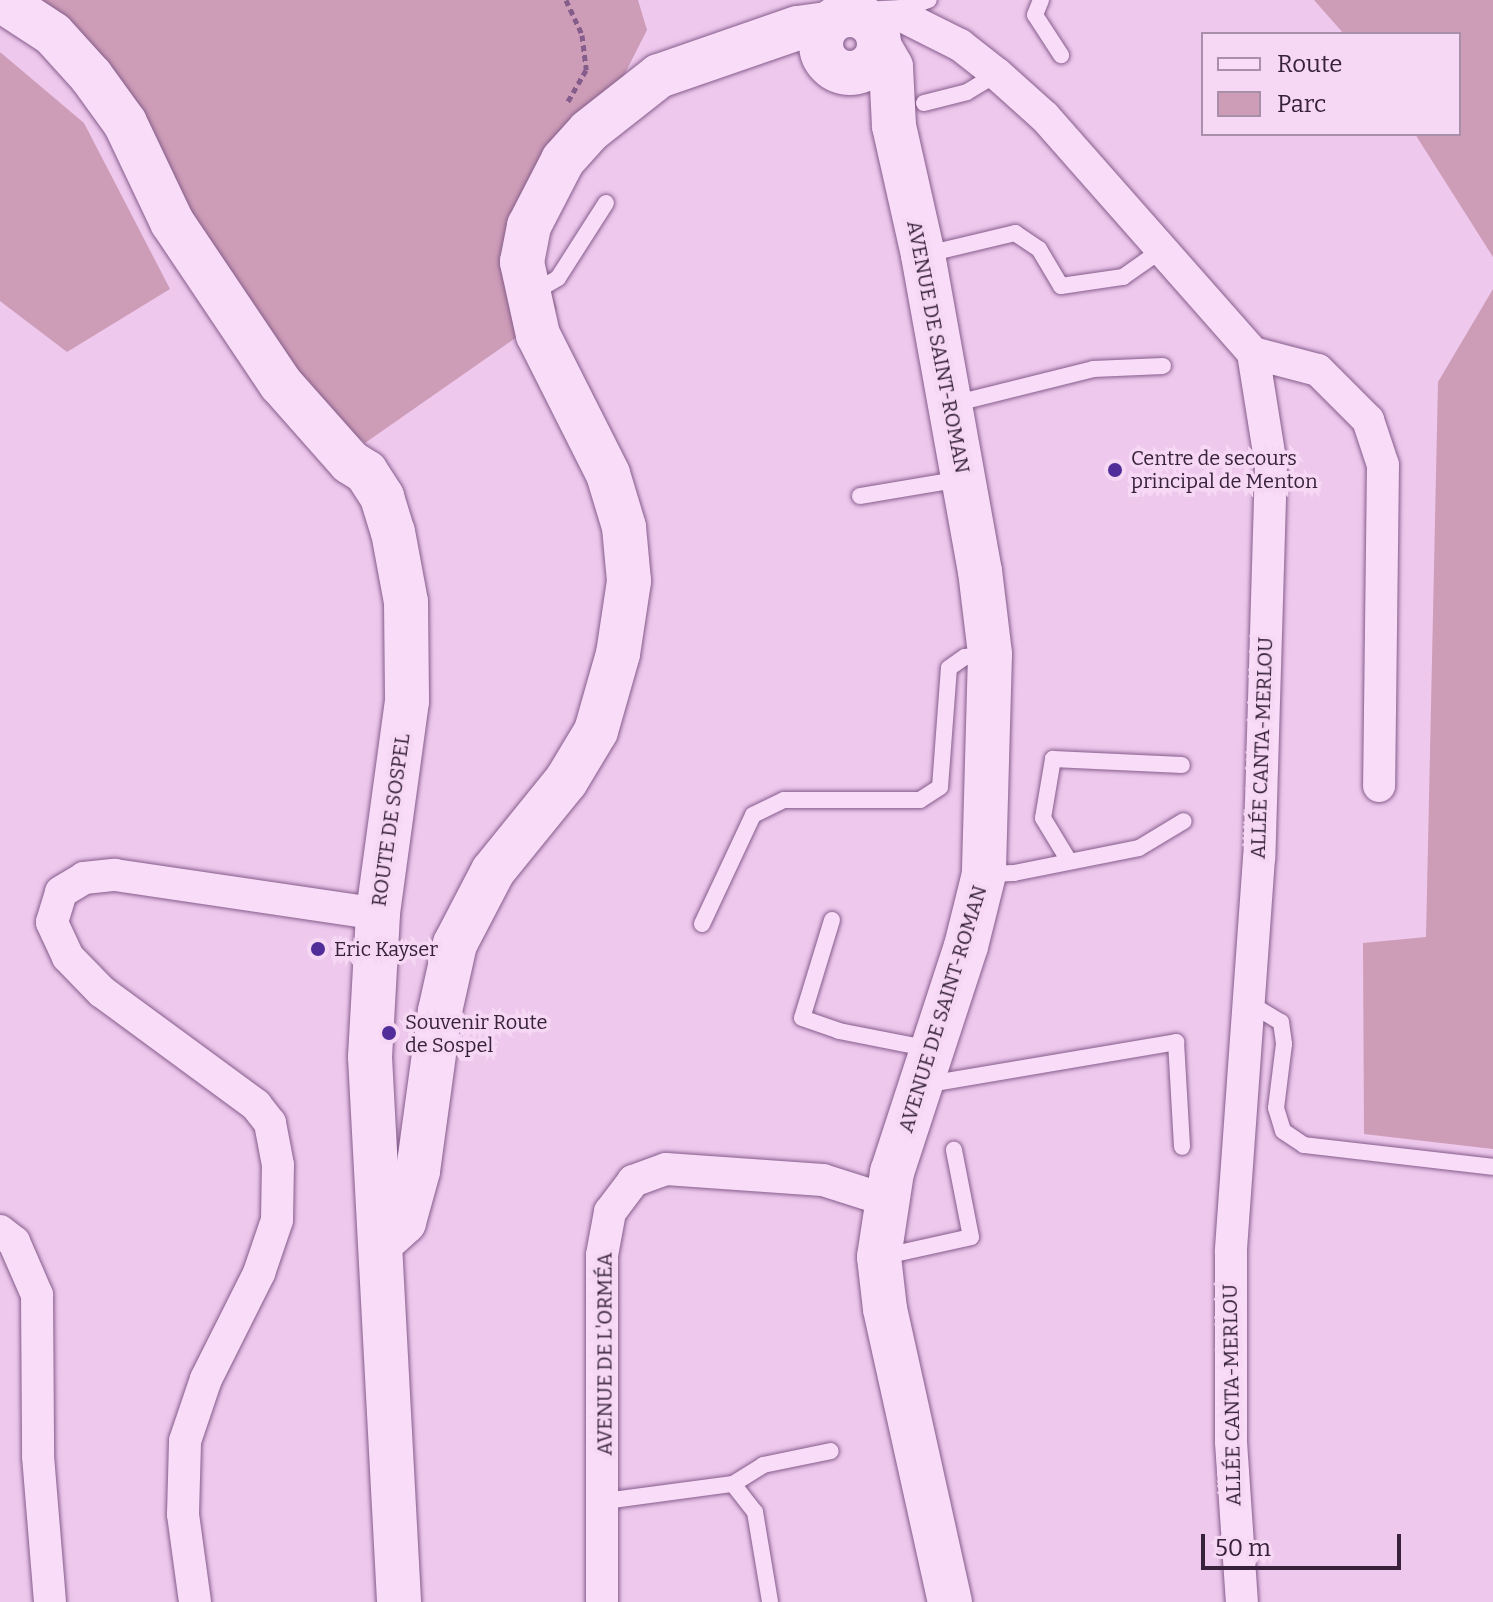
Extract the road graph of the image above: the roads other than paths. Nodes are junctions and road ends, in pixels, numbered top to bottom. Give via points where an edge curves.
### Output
1 (1, 0) edge
2 (1041, 0) edge
3 (933, 10) edge
4 (853, 31) edge
5 (1061, 55) dead end
6 (997, 74) junction
7 (909, 115) junction
8 (606, 203) dead end
9 (1160, 251) junction
10 (923, 255) junction
11 (528, 295) junction
12 (1253, 353) junction
13 (1163, 366) dead end
14 (949, 405) junction
15 (963, 479) junction
16 (860, 496) dead end
17 (990, 654) junction
18 (1182, 765) dead end
19 (1379, 786) dead end
20 (1184, 821) dead end
21 (1069, 861) junction
22 (984, 874) junction
23 (370, 913) junction
24 (832, 920) dead end
25 (702, 924) dead end
26 (1249, 1003) junction
27 (927, 1067) junction
28 (1182, 1147) dead end
29 (954, 1150) dead end
30 (1493, 1167) edge
31 (886, 1200) junction
32 (0, 1231) edge
33 (373, 1244) junction
34 (879, 1257) junction
35 (831, 1451) dead end
36 (733, 1484) junction
37 (605, 1501) junction
38 (50, 1602) edge
39 (195, 1602) edge
40 (399, 1602) edge
41 (602, 1602) edge
42 (770, 1602) edge
43 (950, 1602) edge
44 (1242, 1602) edge

1 - 23 street, ROUTE DE SOSPEL via 53,34 91,76 125,123 172,222 281,384 350,462 366,472 382,497 406,614 407,701
2 - 5 lane via 1035,15
3 - 4 street, ALLÉE CANTA-MERLOU
3 - 6 street, ALLÉE CANTA-MERLOU
4 - 7 street, AVENUE DE SAINT-ROMAN
4 - 11 street via 746,47 659,76 589,131 563,160 529,226 522,262
6 - 7 lane
6 - 9 street, ALLÉE CANTA-MERLOU via 1045,117
7 - 10 street, AVENUE DE SAINT-ROMAN
8 - 11 lane via 558,278
9 - 10 lane via 1123,277 1061,286 1039,249 1015,233
9 - 12 street, ALLÉE CANTA-MERLOU
10 - 14 street, AVENUE DE SAINT-ROMAN
11 - 33 street via 538,335 591,432 624,527 629,581 618,654 596,731 566,781 493,871 455,944 440,1011 418,1171 404,1222
12 - 19 street via 1318,370 1368,420 1383,465
12 - 26 street, ALLÉE CANTA-MERLOU via 1271,465 1259,858
13 - 14 lane via 1093,369
14 - 15 street, AVENUE DE SAINT-ROMAN
15 - 16 lane
15 - 17 street, AVENUE DE SAINT-ROMAN
17 - 22 street, AVENUE DE SAINT-ROMAN
17 - 25 lane via 965,657 949,668 940,787 920,800 784,800 753,815
18 - 21 lane via 1053,759 1043,818
20 - 21 lane via 1139,848
21 - 22 lane
22 - 27 street, AVENUE DE SAINT-ROMAN
23 - 33 street, ROUTE DE SOSPEL
23 - 39 street via 115,875 84,878 61,892 52,922 68,957 102,992 256,1105 270,1123 278,1165 277,1220 259,1273 206,1379 185,1441 183,1514
24 - 27 lane via 802,1018
26 - 30 lane via 1281,1022 1284,1044 1276,1108 1283,1131 1304,1145
26 - 44 street, ALLÉE CANTA-MERLOU via 1231,1252 1231,1442
27 - 28 lane via 976,1080 1176,1042
27 - 31 street, AVENUE DE SAINT-ROMAN
29 - 34 lane via 971,1237
31 - 34 street, AVENUE DE SAINT-ROMAN
31 - 37 street, AVENUE DE L'ORMÉA via 823,1180 666,1169 633,1181 610,1212 602,1255
32 - 38 street via 14,1242 37,1295 38,1456
33 - 40 street, ROUTE DE SOSPEL
34 - 43 street, AVENUE DE SAINT-ROMAN via 894,1354
35 - 36 lane via 763,1465
36 - 37 lane
36 - 42 lane via 755,1512
37 - 41 street, AVENUE DE L'ORMÉA

